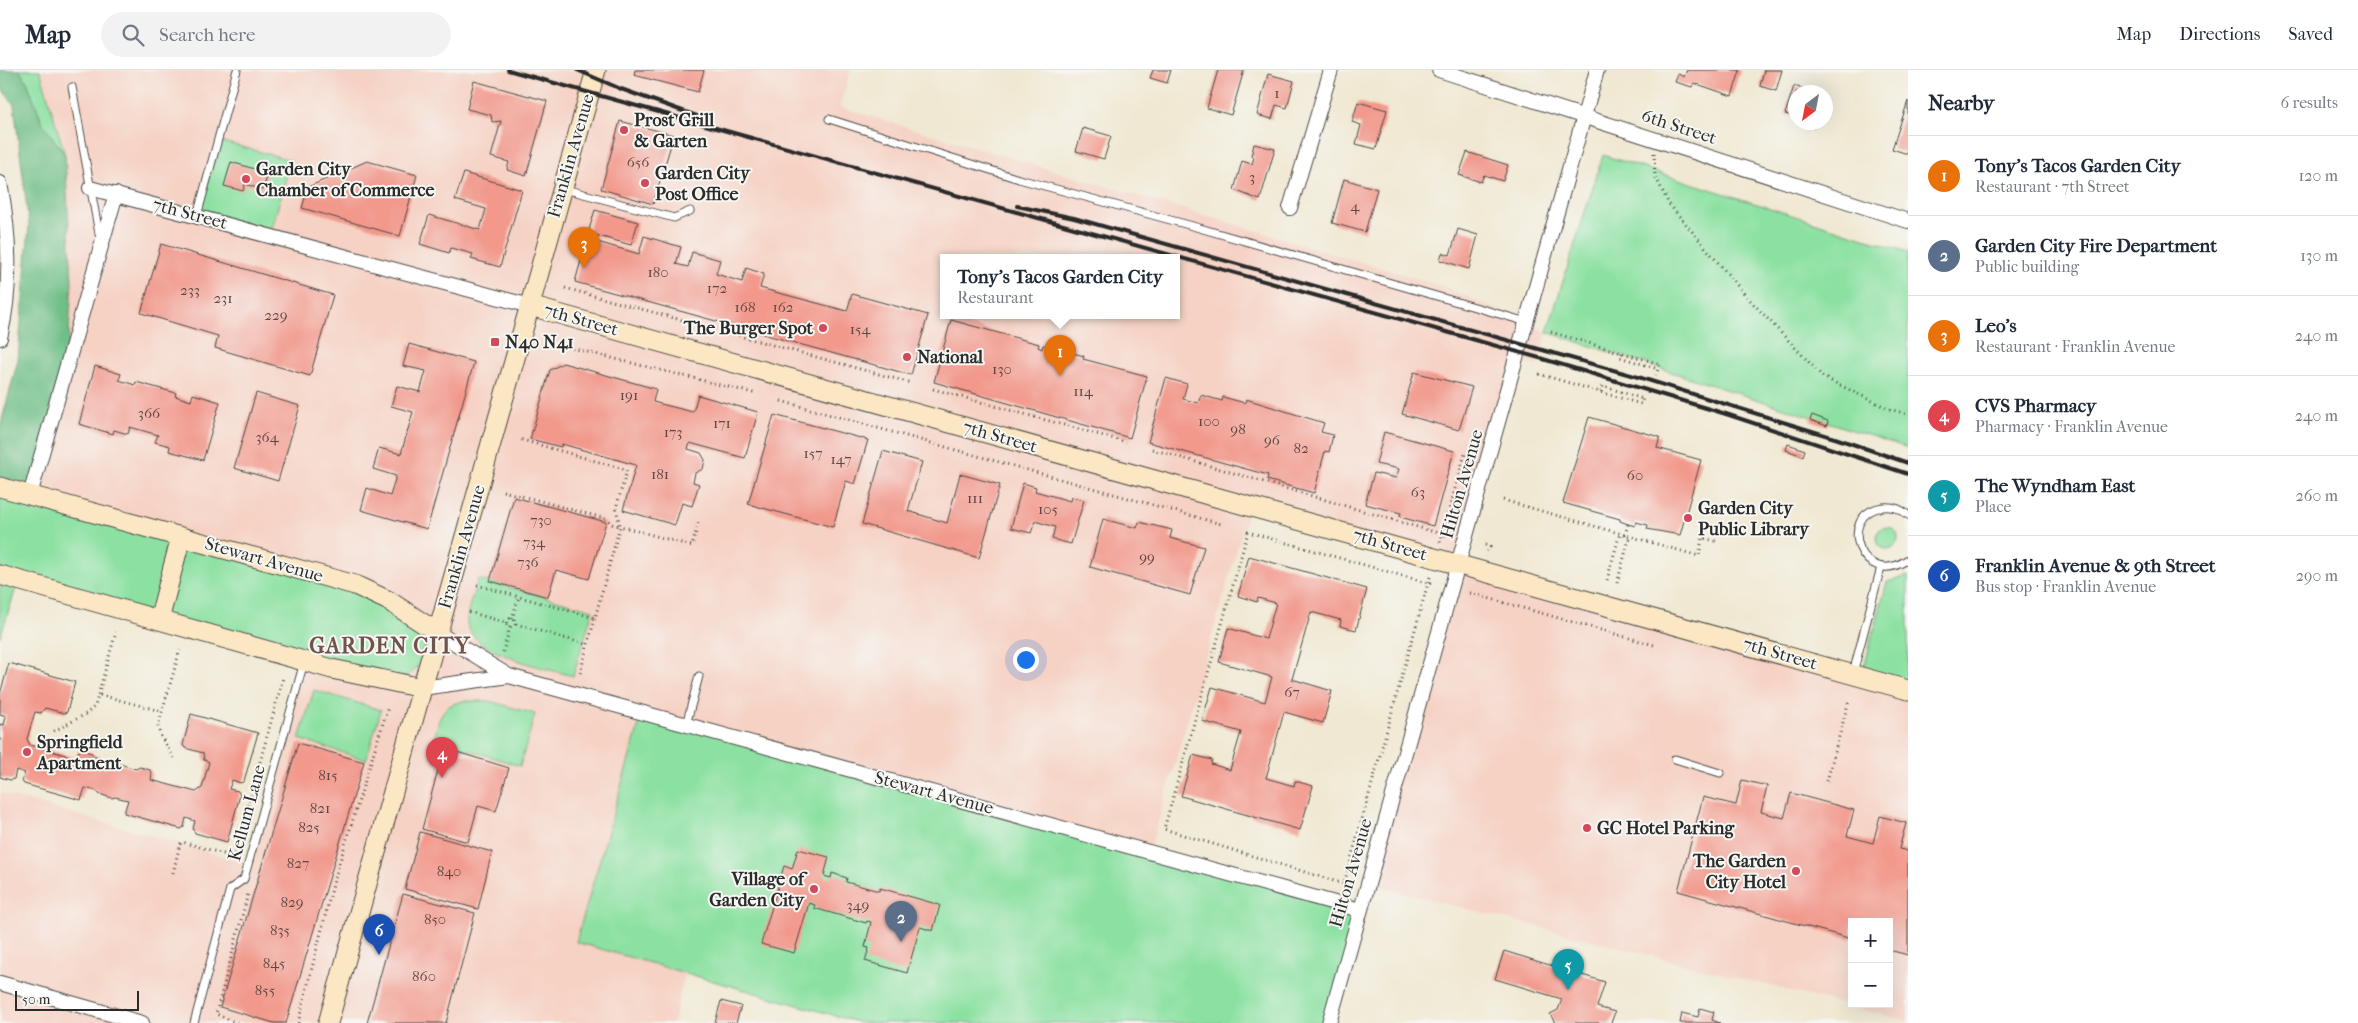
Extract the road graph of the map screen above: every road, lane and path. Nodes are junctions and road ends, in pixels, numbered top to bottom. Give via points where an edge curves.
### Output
1 (237, 70) edge
2 (596, 70) edge
3 (1331, 70) edge
4 (1439, 70) edge
5 (1597, 70) edge
6 (72, 87) dead end
7 (1584, 116) junction
8 (829, 120) dead end
9 (1654, 139) junction
10 (0, 183) edge
11 (90, 188) junction
12 (562, 188) junction
13 (116, 194) junction
14 (1290, 208) dead end
15 (690, 211) dead end
16 (197, 216) junction
17 (1908, 221) edge
18 (101, 246) junction
19 (565, 288) dead end
20 (530, 306) junction
21 (1527, 322) junction
22 (1551, 332) dead end
23 (0, 338) edge
24 (563, 346) dead end
25 (1539, 374) dead end
26 (1656, 374) dead end
27 (911, 383) dead end
28 (933, 389) dead end
29 (1601, 392) junction
30 (757, 394) dead end
31 (781, 401) dead end
32 (1908, 414) edge
33 (519, 439) dead end
34 (1126, 442) dead end
35 (1152, 450) dead end
36 (1465, 454) dead end
37 (0, 487) edge
38 (503, 491) dead end
39 (30, 495) junction
40 (1503, 500) dead end
41 (1908, 515) edge
42 (699, 521) dead end
43 (1221, 524) dead end
44 (1628, 524) dead end
45 (620, 526) junction
46 (1442, 534) junction
47 (1620, 534) junction
48 (1625, 535) junction
49 (1448, 536) dead end
50 (1630, 536) junction
51 (181, 537) junction
52 (1716, 541) dead end
53 (1440, 542) dead end
54 (1485, 545) dead end
55 (1487, 551) dead end
56 (1908, 559) edge
57 (1458, 564) junction
58 (1881, 567) junction
59 (0, 575) edge
60 (1430, 577) dead end
61 (1608, 580) dead end
62 (1428, 583) junction
63 (1617, 583) dead end
64 (1434, 584) dead end
65 (477, 585) dead end
66 (1473, 593) dead end
67 (519, 596) junction
68 (469, 612) dead end
69 (595, 618) junction
70 (512, 619) junction
71 (159, 620) junction
72 (507, 623) junction
73 (516, 624) junction
74 (510, 627) junction
75 (116, 632) dead end
76 (438, 633) junction
77 (588, 645) junction
78 (1654, 645) dead end
79 (180, 650) dead end
80 (503, 652) dead end
81 (304, 661) junction
82 (580, 673) dead end
83 (1852, 674) junction
84 (509, 676) junction
85 (699, 676) dead end
86 (283, 678) dead end
87 (422, 688) junction
88 (1908, 690) edge
89 (100, 695) junction
90 (1849, 700) dead end
91 (388, 707) dead end
92 (162, 711) junction
93 (686, 725) junction
94 (54, 731) dead end
95 (174, 758) dead end
96 (1675, 759) dead end
97 (1720, 772) dead end
98 (1827, 781) dead end
99 (173, 873) dead end
100 (248, 894) dead end
101 (1360, 910) junction
102 (0, 983) edge
103 (122, 1020) edge
104 (142, 1023) edge
105 (194, 1023) edge
106 (237, 1023) edge
107 (298, 1023) edge
108 (328, 1023) edge
109 (1329, 1023) edge

1 - 16 lane
2 - 12 main road, Franklin Avenue
3 - 14 street
4 - 7 street, 6th Street
5 - 7 street, Hilton Avenue
6 - 11 lane
7 - 9 street, 6th Street
7 - 21 street, Hilton Avenue
8 - 21 lane via 1019,179
9 - 17 street, 6th Street
9 - 32 path via 1654,176 1660,190 1747,297 1828,381 1889,409
10 - 23 street via 6,213 9,268
11 - 13 street, 7th Street
11 - 18 lane
12 - 15 lane via 674,218
12 - 20 main road, Franklin Avenue
13 - 16 street, 7th Street
13 - 18 street
16 - 20 street, 7th Street
18 - 39 street
19 - 27 path
20 - 57 main road, 7th Street
20 - 76 main road, Franklin Avenue
21 - 57 street, Hilton Avenue
22 - 26 path via 1660,364
24 - 30 path
25 - 29 path
28 - 34 path
29 - 29 path via 1640,404 1643,397 1603,386
31 - 43 path
33 - 45 path via 627,470 616,508
35 - 46 path
36 - 46 path
37 - 39 main road, Stewart Avenue
38 - 45 path via 607,519 611,524
39 - 51 main road, Stewart Avenue
40 - 47 path
41 - 58 lane via 1888,506 1878,508 1862,520 1858,529 1859,548 1868,560
42 - 45 path via 692,546
44 - 48 path
45 - 69 path
46 - 49 path
46 - 53 path
47 - 48 path
47 - 61 path
48 - 50 path
50 - 52 path via 1699,556 1702,538
50 - 63 path
51 - 71 main road
51 - 76 main road, Stewart Avenue via 355,586 389,600
54 - 55 path via 1490,547
56 - 58 lane via 1891,567
57 - 83 main road, 7th Street
57 - 101 street, Hilton Avenue
58 - 83 lane
59 - 71 main road, Stewart Avenue
60 - 62 path
62 - 62 path via 1344,884 1164,829 1248,532
62 - 64 path
65 - 67 path
66 - 78 path
67 - 69 path
67 - 70 path
68 - 72 path
69 - 77 path
70 - 72 path
70 - 73 path
71 - 81 main road, Stewart Avenue
72 - 74 path
73 - 74 path
73 - 77 path
74 - 80 path
75 - 89 path
76 - 84 street, Stewart Avenue
76 - 87 main road, Franklin Avenue
77 - 82 path
79 - 92 path
81 - 87 main road, Stewart Avenue
81 - 105 lane, Kellum Lane via 244,879 230,889
83 - 88 main road, 7th Street
84 - 87 street, Stewart Avenue
84 - 93 street, Stewart Avenue
85 - 93 lane
86 - 99 path via 234,857 183,842
87 - 108 main road, Franklin Avenue
89 - 92 path
89 - 94 path via 92,710
90 - 98 path
91 - 107 path via 335,877
92 - 95 path via 158,731
93 - 101 street, Stewart Avenue
96 - 97 lane
100 - 106 path via 216,1014
101 - 109 street, Hilton Avenue
102 - 103 street
103 - 104 street

